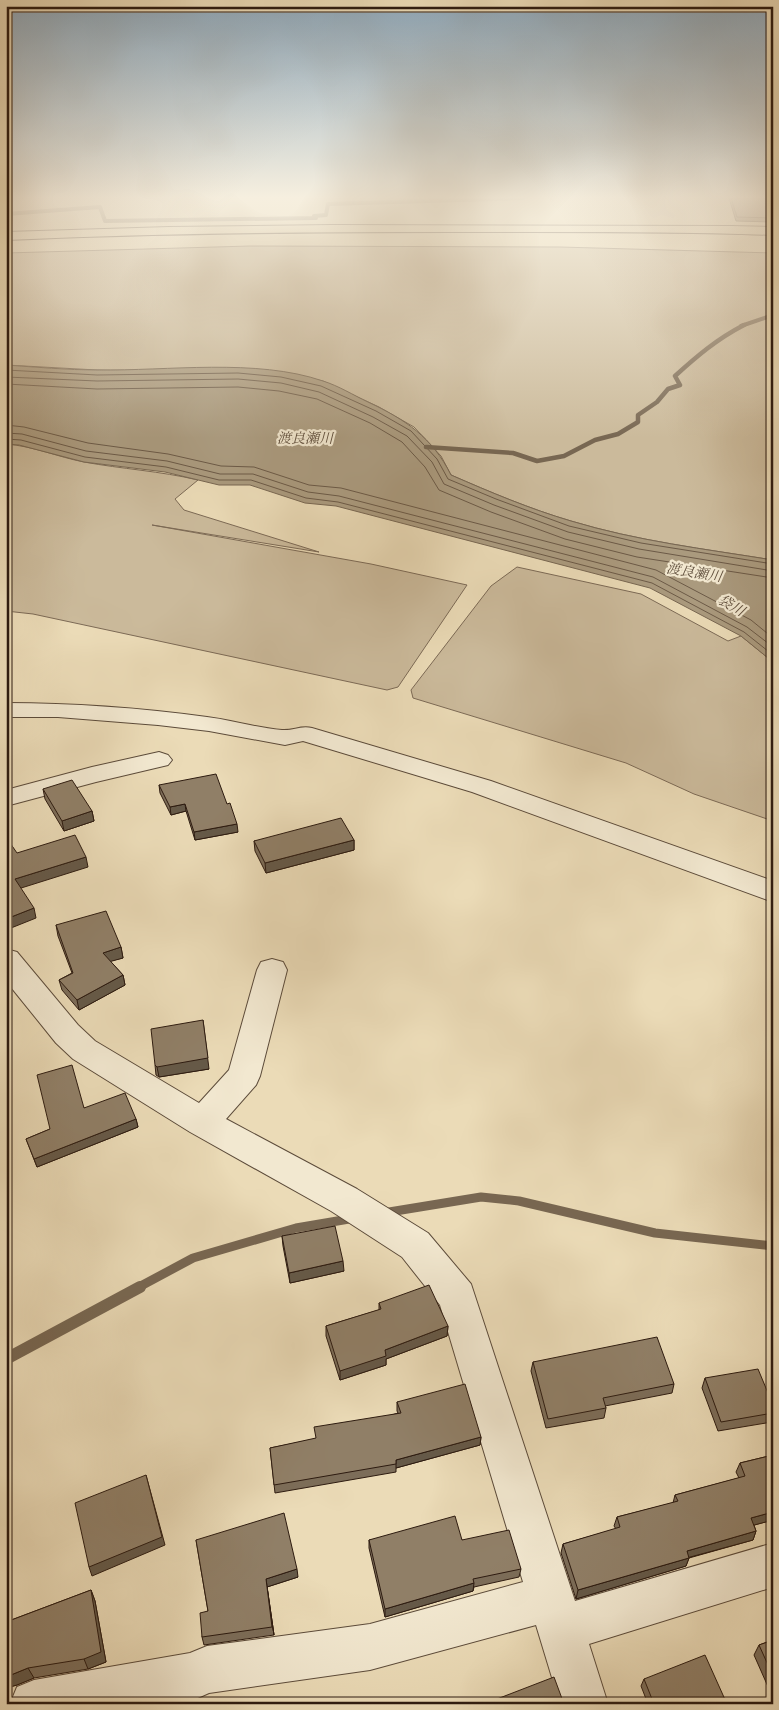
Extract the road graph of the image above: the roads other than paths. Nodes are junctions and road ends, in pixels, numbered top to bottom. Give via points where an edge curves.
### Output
1 (6, 710) edge
2 (160, 760) dead end
3 (6, 798) edge
4 (773, 892) edge
5 (6, 960) edge
6 (272, 970) dead end
7 (202, 1122) junction
8 (773, 1565) edge
9 (555, 1614) junction
10 (34, 1704) edge
11 (584, 1704) edge

1 - 4 street via 58,710 158,718 285,738 303,733 490,790
2 - 3 street
5 - 7 street via 84,1050
6 - 7 street via 244,1076
7 - 9 street via 344,1200 415,1244 457,1296
8 - 9 street
9 - 10 street via 370,1647 207,1670 191,1677
9 - 11 street

